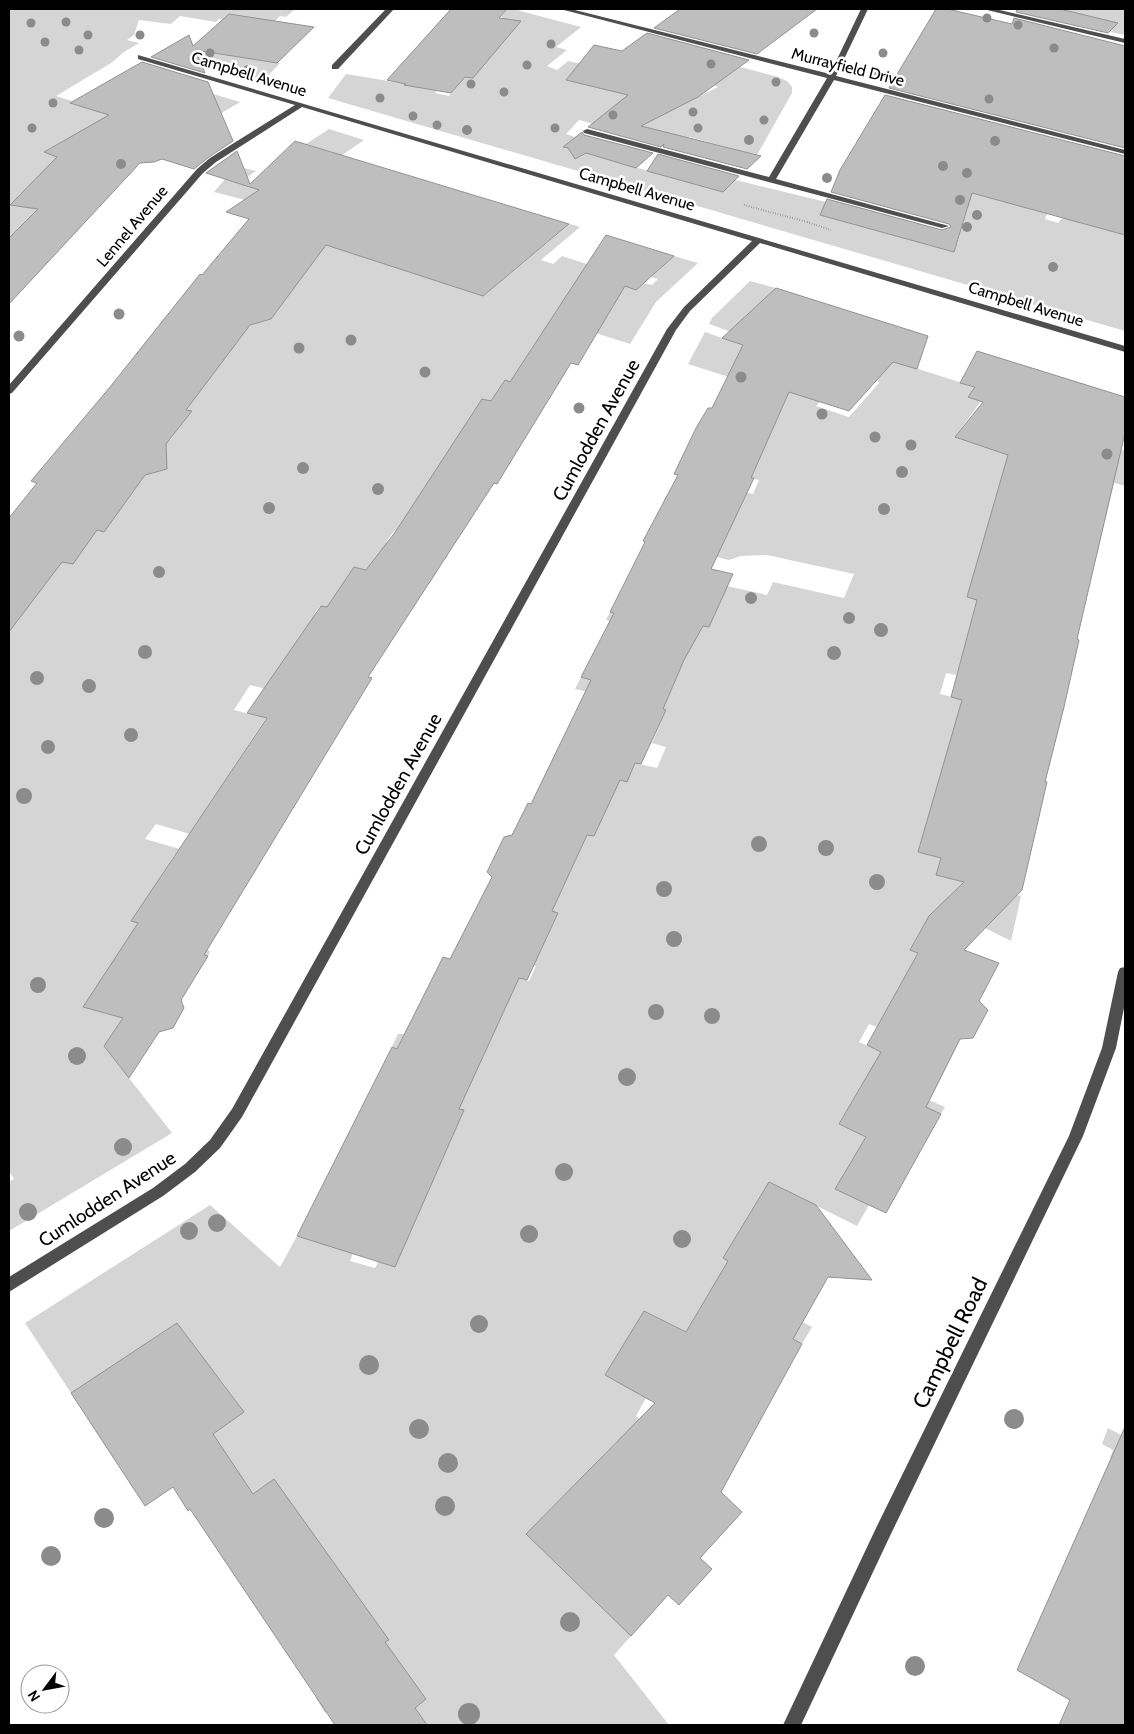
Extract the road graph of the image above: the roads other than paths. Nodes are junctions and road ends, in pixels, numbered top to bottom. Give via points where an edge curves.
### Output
1 (390, 9) edge
2 (564, 9) edge
3 (865, 9) edge
4 (987, 9) edge
5 (1125, 41) edge
6 (141, 57) dead end
7 (335, 67) dead end
8 (832, 76) junction
9 (300, 105) junction
10 (587, 131) dead end
11 (1125, 152) edge
12 (771, 180) junction
13 (945, 226) dead end
14 (758, 240) junction
15 (1125, 349) edge
16 (9, 391) edge
17 (1125, 972) edge
18 (9, 1285) edge
19 (792, 1725) edge

1 - 7 street
2 - 8 street, Murrayfield Drive
3 - 8 street
4 - 5 street
6 - 9 street, Campbell Avenue
8 - 11 street, Murrayfield Drive
8 - 12 street
9 - 14 street, Campbell Avenue
9 - 16 street, Lennel Avenue via 200,171
10 - 12 street
12 - 13 street
14 - 15 street, Campbell Avenue
14 - 18 street, Cumlodden Avenue via 687,309 672,329 238,1113 215,1144 190,1168 158,1192
17 - 19 street, Campbell Road via 1109,1048 1076,1136

